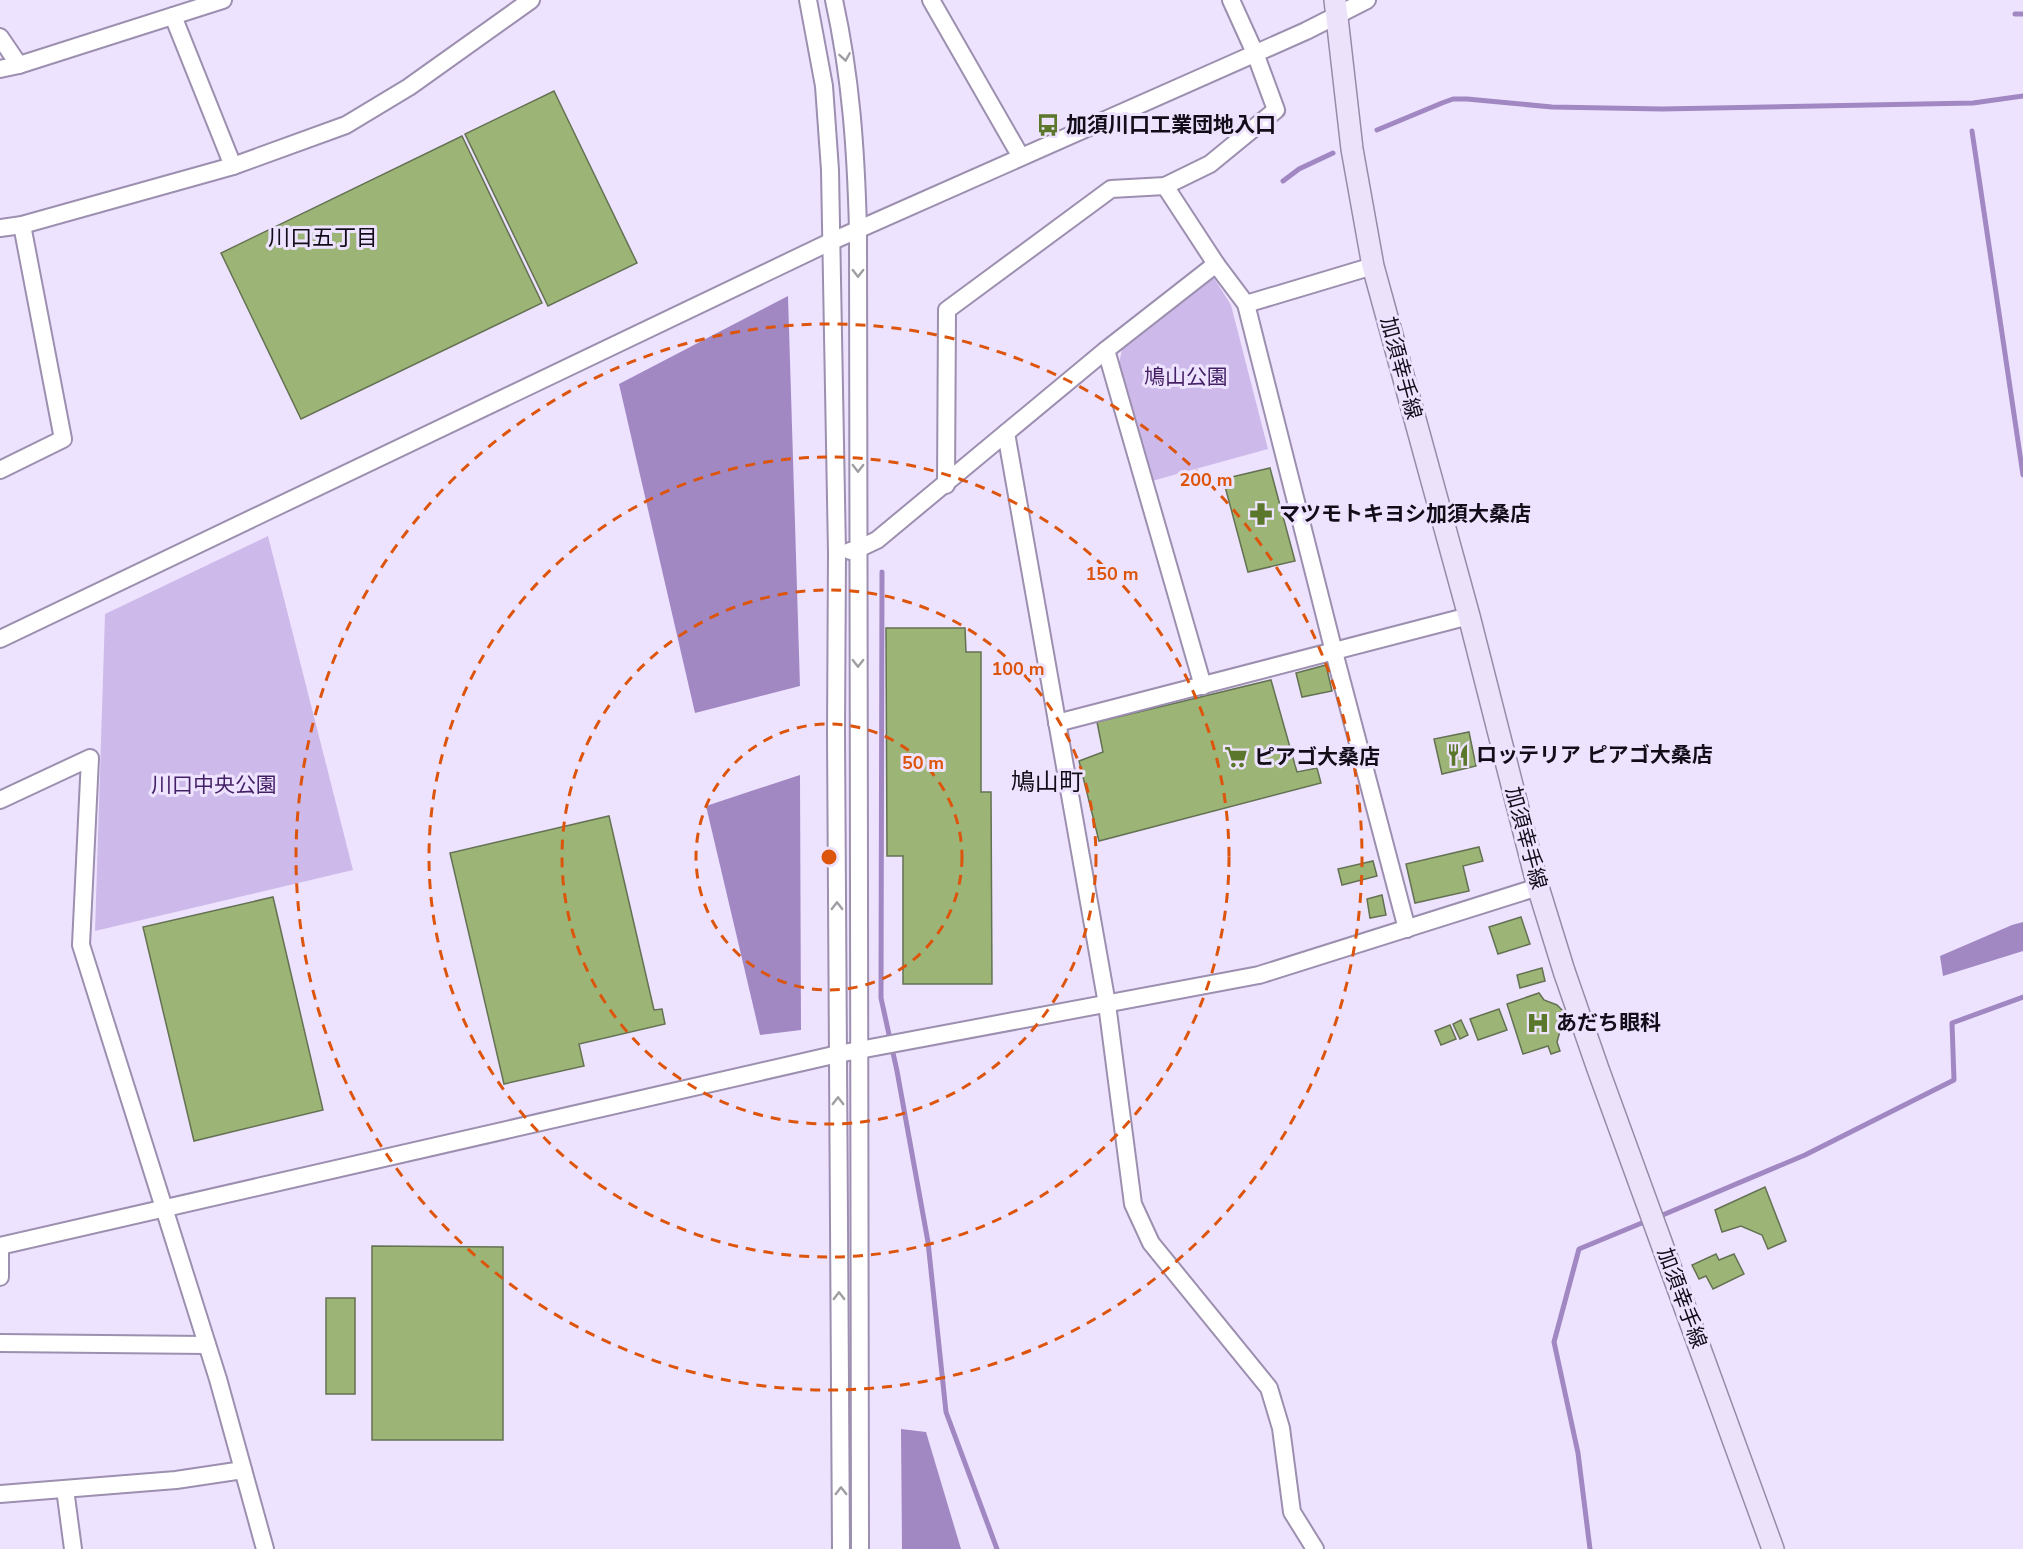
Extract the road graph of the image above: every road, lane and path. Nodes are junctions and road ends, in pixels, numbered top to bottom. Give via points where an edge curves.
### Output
1 (531, 0) edge
2 (808, 0) edge
3 (834, 0) edge
4 (931, 0) edge
5 (1230, 0) edge
6 (1366, 0) edge
7 (219, 1) edge
8 (1335, 8) edge
9 (173, 16) junction
10 (0, 37) edge
11 (1255, 53) junction
12 (19, 65) junction
13 (0, 69) edge
14 (1021, 157) junction
15 (233, 166) junction
16 (1165, 186) junction
17 (22, 225) junction
18 (0, 228) edge
19 (858, 230) junction
20 (830, 242) junction
21 (1216, 264) junction
22 (1373, 266) junction
23 (1245, 304) junction
24 (1106, 350) junction
25 (1006, 433) junction
26 (0, 470) edge
27 (946, 485) junction
28 (858, 549) junction
29 (837, 553) junction
30 (1469, 616) junction
31 (0, 639) edge
32 (1334, 652) junction
33 (1203, 686) junction
34 (1057, 723) junction
35 (0, 800) edge
36 (1538, 887) junction
37 (1407, 929) junction
38 (1107, 1004) junction
39 (858, 1050) junction
40 (838, 1054) junction
41 (164, 1208) junction
42 (0, 1246) edge
43 (0, 1277) edge
44 (0, 1343) edge
45 (207, 1345) junction
46 (243, 1470) junction
47 (65, 1489) junction
48 (0, 1494) edge
49 (73, 1549) edge
50 (265, 1549) edge
51 (841, 1549) edge
52 (860, 1549) edge
53 (1315, 1549) edge
54 (1773, 1549) edge

1 - 15 street via 409,87 346,125
2 - 20 street via 824,86
3 -> 19 street via 851,91
4 - 14 street
5 - 11 street
6 - 8 street
7 - 9 street
8 - 11 street
8 - 22 main road, 加須幸手線 via 1352,149
9 - 12 street
9 - 15 street
10 - 12 street
11 - 14 street
11 - 16 street via 1276,110 1210,164
12 - 13 street
14 - 19 street
15 - 17 street
16 - 21 street
16 - 27 street via 1111,189 947,310
17 - 18 street
17 - 26 street via 63,439
19 - 20 street
19 -> 28 street
20 - 29 street
20 - 31 street
21 - 23 street
21 - 24 street
22 - 23 street
22 - 30 main road, 加須幸手線
23 - 32 street
24 - 25 street
24 - 33 street
25 - 27 street
25 - 34 street
27 - 28 street via 877,540
28 - 29 street
28 -> 39 street
40 -> 29 street
30 - 32 street
30 - 36 main road, 加須幸手線
32 - 33 street
32 - 37 street
33 - 34 street
34 - 38 street
35 - 41 street via 90,758 81,945
36 - 37 street
36 - 54 main road, 加須幸手線 via 1598,1069
37 - 38 street via 1258,975
38 - 39 street
38 - 53 street via 1133,1204 1151,1242 1269,1388 1281,1428 1292,1512
39 - 40 street
39 - 52 street
40 - 41 street
51 -> 40 street
41 - 42 street
41 - 45 street
42 - 43 street
44 - 45 street
45 - 46 street
46 - 47 street
46 - 50 street
47 - 48 street
47 - 49 street

